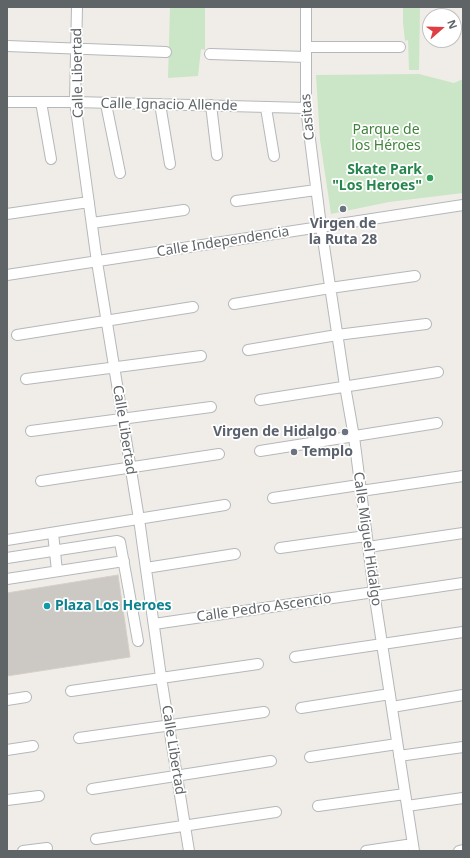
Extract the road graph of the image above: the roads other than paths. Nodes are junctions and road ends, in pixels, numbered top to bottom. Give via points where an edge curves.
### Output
1 (77, 7) edge
2 (306, 7) edge
3 (7, 46) edge
4 (400, 47) dead end
5 (76, 49) junction
6 (166, 52) dead end
7 (306, 52) junction
8 (210, 54) dead end
9 (7, 102) edge
10 (41, 102) junction
11 (75, 102) junction
12 (106, 104) junction
13 (160, 104) junction
14 (210, 106) junction
15 (266, 108) junction
16 (306, 108) junction
17 (218, 155) dead end
18 (274, 156) dead end
19 (51, 159) dead end
20 (170, 164) dead end
21 (120, 173) dead end
22 (316, 190) junction
23 (236, 201) dead end
24 (89, 202) junction
25 (463, 205) edge
26 (184, 210) dead end
27 (7, 214) edge
28 (92, 223) junction
29 (321, 226) junction
30 (97, 262) junction
31 (7, 275) edge
32 (415, 276) dead end
33 (330, 288) junction
34 (234, 304) dead end
35 (193, 306) dead end
36 (107, 321) junction
37 (426, 324) dead end
38 (337, 334) junction
39 (17, 335) dead end
40 (248, 350) dead end
41 (201, 356) dead end
42 (114, 367) junction
43 (438, 372) dead end
44 (26, 379) dead end
45 (345, 386) junction
46 (260, 400) dead end
47 (211, 407) dead end
48 (123, 420) junction
49 (437, 423) dead end
50 (31, 432) dead end
51 (354, 437) junction
52 (260, 451) dead end
53 (219, 454) dead end
54 (131, 468) junction
55 (463, 476) edge
56 (41, 482) dead end
57 (360, 488) junction
58 (273, 498) dead end
59 (225, 505) dead end
60 (139, 519) junction
61 (53, 533) junction
62 (463, 533) edge
63 (366, 536) junction
64 (7, 540) edge
65 (368, 547) junction
66 (280, 548) dead end
67 (55, 552) junction
68 (235, 554) dead end
69 (7, 558) edge
70 (124, 561) junction
71 (146, 568) junction
72 (57, 571) junction
73 (7, 579) edge
74 (463, 583) edge
75 (375, 594) junction
76 (154, 624) junction
77 (463, 632) edge
78 (138, 640) dead end
79 (382, 645) junction
80 (295, 657) dead end
81 (258, 664) dead end
82 (161, 677) junction
83 (71, 691) dead end
84 (390, 694) junction
85 (463, 695) edge
86 (26, 698) dead end
87 (7, 700) edge
88 (392, 707) junction
89 (301, 708) dead end
90 (264, 712) dead end
91 (169, 725) junction
92 (79, 738) dead end
93 (397, 744) junction
94 (33, 746) dead end
95 (463, 747) edge
96 (7, 750) edge
97 (399, 756) junction
98 (310, 757) dead end
99 (271, 761) dead end
100 (177, 776) junction
101 (92, 789) dead end
102 (405, 794) junction
103 (38, 796) dead end
104 (463, 798) edge
105 (7, 800) edge
106 (318, 806) dead end
107 (407, 806) junction
108 (276, 812) dead end
109 (185, 826) junction
110 (96, 839) dead end
111 (47, 848) dead end
112 (413, 848) edge
113 (463, 850) edge
114 (22, 851) edge
115 (189, 851) edge
116 (366, 851) edge
117 (459, 851) edge

1 - 5 street, Calle Libertad
2 - 7 street, Casitas
3 - 5 street
4 - 7 street
5 - 6 street
5 - 11 street, Calle Libertad
7 - 8 street
7 - 16 street, Casitas
9 - 10 street, Calle Ignacio Allende
10 - 11 street, Calle Ignacio Allende
10 - 19 street
11 - 12 street, Calle Ignacio Allende
11 - 24 street, Calle Libertad
12 - 13 street, Calle Ignacio Allende
12 - 21 street
13 - 14 street, Calle Ignacio Allende
13 - 20 street
14 - 15 street, Calle Ignacio Allende
14 - 17 street
15 - 16 street, Calle Ignacio Allende
15 - 18 street
16 - 22 street, Casitas
22 - 23 street
22 - 29 street, Casitas
24 - 27 street
24 - 28 street, Calle Libertad
25 - 29 street, Calle Independencia
26 - 28 street
28 - 30 street, Calle Libertad
29 - 30 street, Calle Independencia
29 - 33 street, Calle Miguel Hidalgo
30 - 31 street, Calle Independencia
30 - 36 street, Calle Libertad
32 - 33 street
33 - 34 street
33 - 38 street, Calle Miguel Hidalgo
35 - 36 street
36 - 39 street
36 - 42 street, Calle Libertad
37 - 38 street
38 - 40 street
38 - 45 street, Calle Miguel Hidalgo
41 - 42 street
42 - 44 street
42 - 48 street, Calle Libertad
43 - 45 street
45 - 46 street
45 - 51 street, Calle Miguel Hidalgo
47 - 48 street
48 - 50 street
48 - 54 street, Calle Libertad
49 - 51 street
51 - 52 street
51 - 57 street, Calle Miguel Hidalgo
53 - 54 street
54 - 56 street
54 - 60 street, Calle Libertad
55 - 57 street
57 - 58 street
57 - 63 street, Calle Miguel Hidalgo
59 - 60 street
60 - 61 street
60 - 71 street, Calle Libertad
61 - 64 street
61 - 67 street
62 - 65 street
63 - 65 street, Calle Miguel Hidalgo
63 - 66 street
65 - 75 street, Calle Miguel Hidalgo
67 - 69 street
67 - 70 street via 117,541 120,542
67 - 72 street
68 - 71 street
70 - 72 street
70 - 78 street
71 - 76 street, Calle Libertad
72 - 73 street
74 - 75 street, Calle Pedro Ascencio
75 - 76 street, Calle Pedro Ascencio
75 - 79 street, Calle Miguel Hidalgo
76 - 82 street, Calle Libertad
77 - 79 street
79 - 80 street
79 - 84 street, Calle Miguel Hidalgo
81 - 82 street
82 - 83 street
82 - 91 street, Calle Libertad
84 - 88 street, Calle Miguel Hidalgo
84 - 89 street
85 - 88 street
86 - 87 street
88 - 93 street, Calle Miguel Hidalgo
90 - 91 street
91 - 92 street
91 - 100 street, Calle Libertad
93 - 97 street, Calle Miguel Hidalgo
93 - 98 street
94 - 96 street
95 - 97 street
97 - 102 street, Calle Miguel Hidalgo
99 - 100 street
100 - 101 street
100 - 109 street, Calle Libertad
102 - 106 street
102 - 107 street, Calle Miguel Hidalgo
103 - 105 street
104 - 107 street
107 - 112 street, Calle Miguel Hidalgo
108 - 109 street
109 - 110 street
109 - 115 street, Calle Libertad
111 - 114 street
112 - 116 street
113 - 117 street

